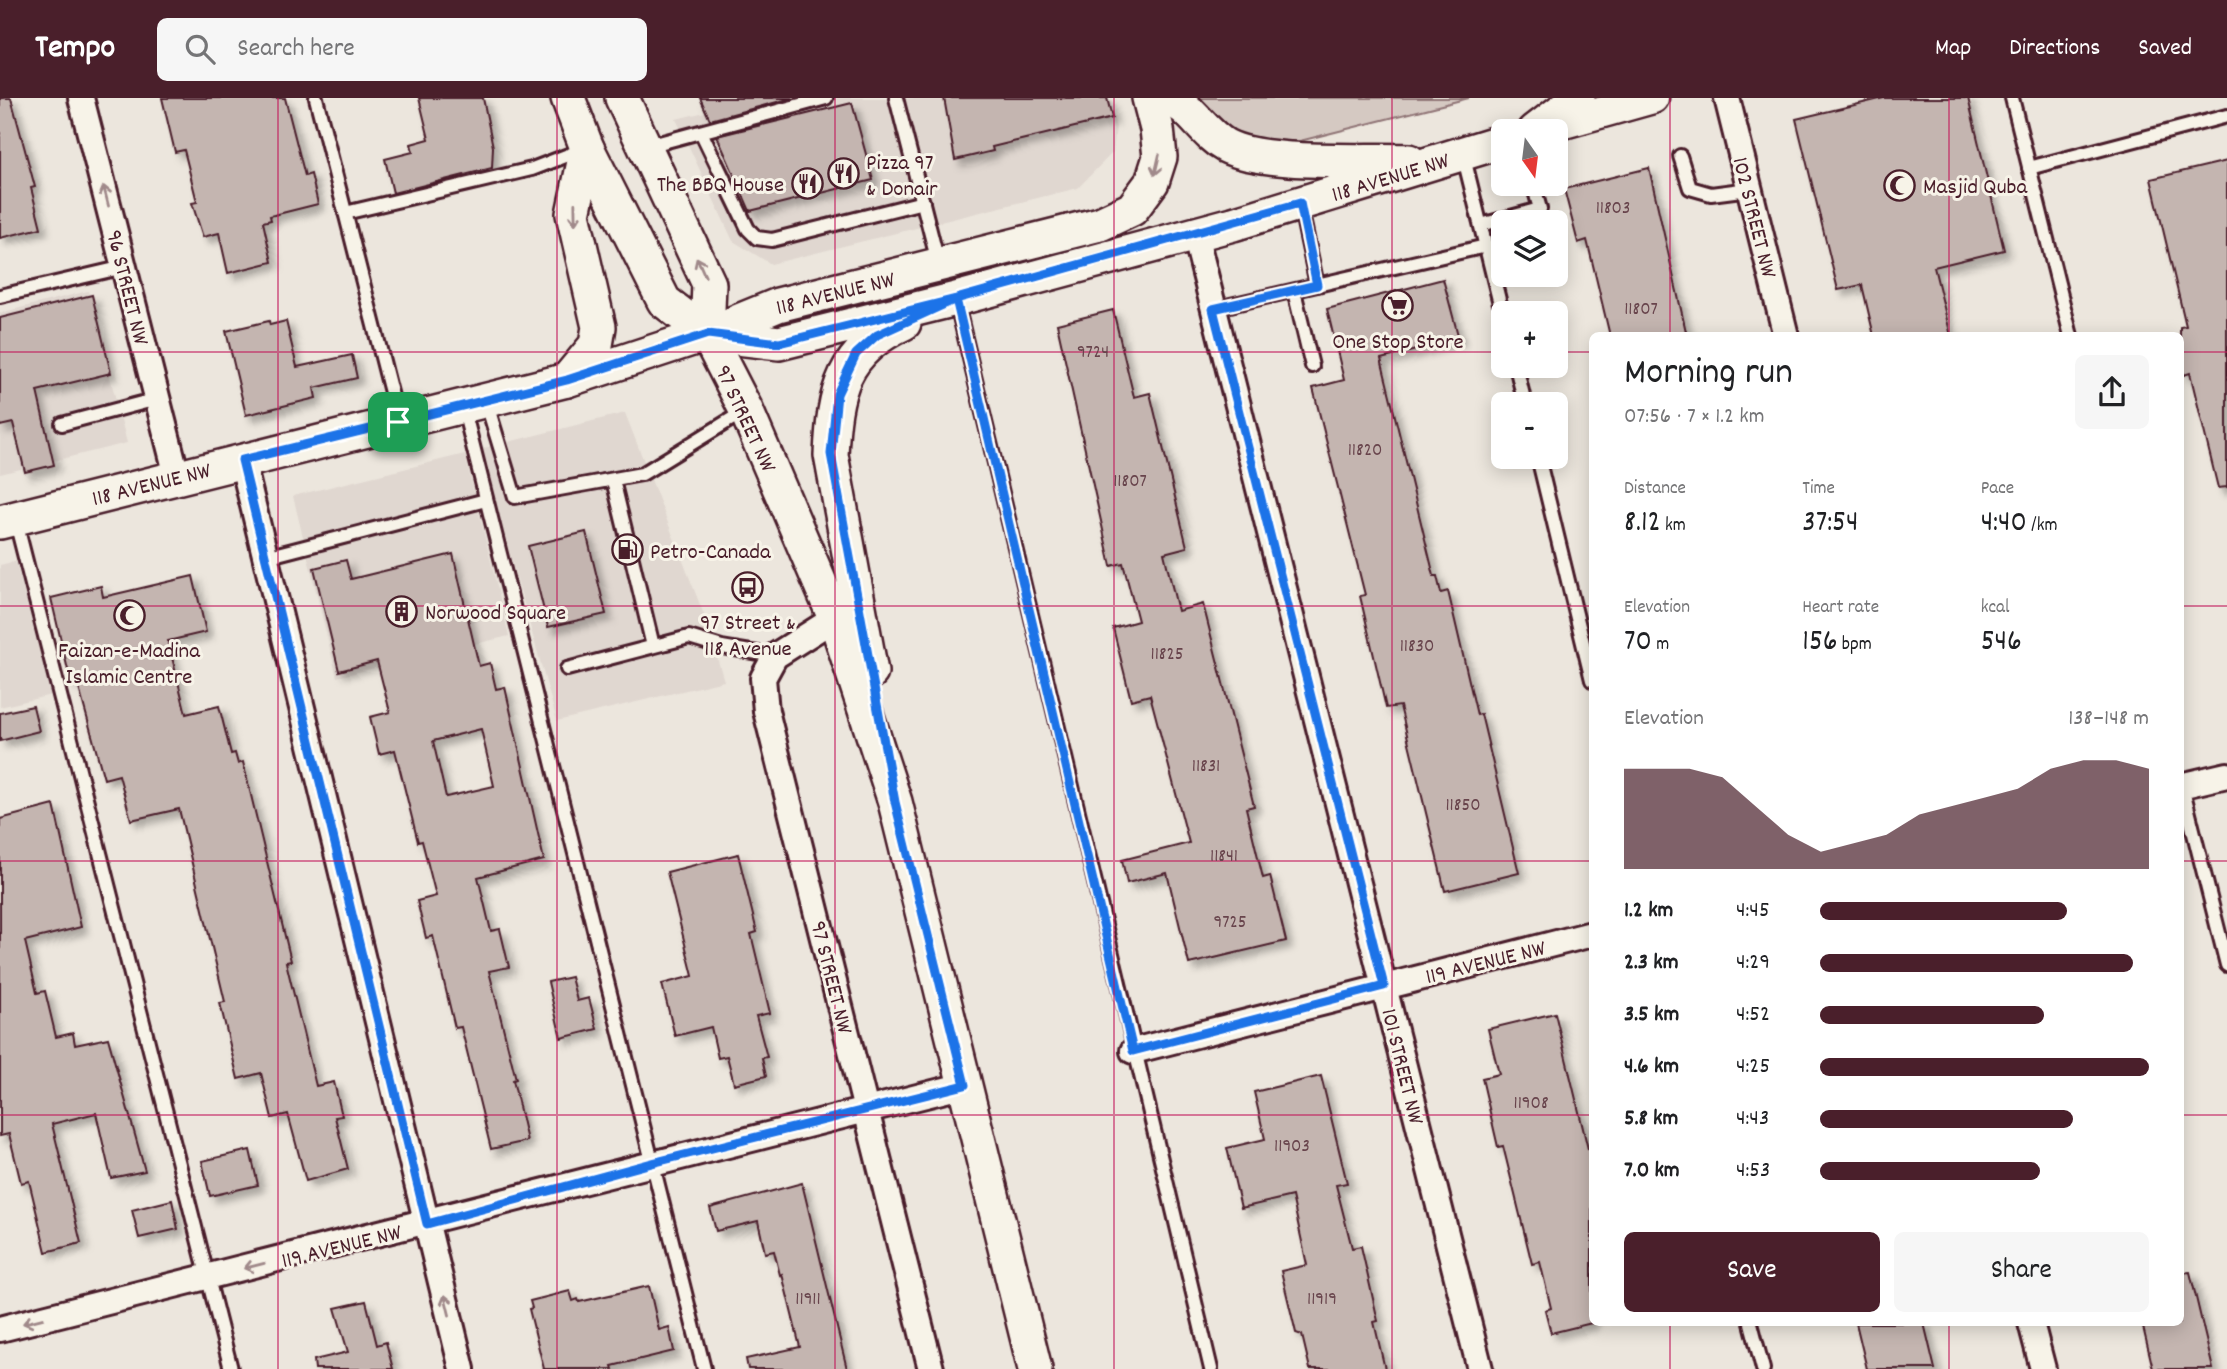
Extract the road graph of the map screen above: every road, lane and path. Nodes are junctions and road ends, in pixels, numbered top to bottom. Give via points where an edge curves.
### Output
1 (81, 98) edge
2 (316, 98) edge
3 (568, 98) edge
4 (622, 98) edge
5 (825, 98) edge
6 (897, 98) edge
7 (1149, 98) edge
8 (1169, 98) edge
9 (1578, 98) edge
10 (1653, 98) edge
11 (1727, 98) edge
12 (2012, 98) edge
13 (2227, 116) edge
14 (1551, 119) edge
15 (1568, 122) edge
16 (701, 132) junction
17 (1491, 145) edge
18 (644, 147) junction
19 (587, 148) junction
20 (1463, 154) junction
21 (1680, 156) dead end
22 (1429, 162) junction
23 (2029, 168) junction
24 (1749, 188) junction
25 (1536, 196) edge
26 (923, 202) junction
27 (1300, 203) junction
28 (345, 213) junction
29 (1481, 225) junction
30 (1195, 234) junction
31 (1486, 246) junction
32 (939, 266) junction
33 (124, 267) junction
34 (1317, 285) junction
35 (1294, 291) junction
36 (0, 296) edge
37 (956, 299) junction
38 (1499, 301) edge
39 (1213, 309) junction
40 (1785, 332) edge
41 (2070, 332) edge
42 (708, 334) junction
43 (1312, 366) dead end
44 (567, 380) junction
45 (158, 399) junction
46 (474, 403) junction
47 (746, 410) junction
48 (398, 422) junction
49 (62, 424) dead end
50 (242, 460) junction
51 (1541, 469) edge
52 (177, 476) junction
53 (613, 480) junction
54 (486, 500) junction
55 (7, 520) edge
56 (266, 557) junction
57 (835, 618) junction
58 (653, 646) junction
59 (775, 656) junction
60 (1589, 668) edge
61 (567, 669) dead end
62 (2227, 775) edge
63 (2184, 783) edge
64 (2184, 796) edge
65 (895, 802) junction
66 (1589, 935) edge
67 (2227, 965) edge
68 (1384, 986) junction
69 (1133, 1051) junction
70 (965, 1085) junction
71 (866, 1109) junction
72 (652, 1163) junction
73 (429, 1232) junction
74 (208, 1278) junction
75 (1752, 1326) edge
76 (2032, 1326) edge
77 (0, 1329) edge
78 (231, 1369) edge
79 (462, 1369) edge
80 (704, 1369) edge
81 (931, 1369) edge
82 (1035, 1369) edge
83 (1212, 1369) edge
84 (1480, 1369) edge
85 (1763, 1369) edge
86 (2043, 1369) edge

33 -> 1 street, 96 STREET NW
2 - 28 lane
3 - 19 main road, 97 STREET NW
4 - 18 main road, 97 STREET NW
5 - 16 lane
6 - 26 lane
7 -> 32 main road, 118 AVENUE NW via 1160,157 1152,182 1132,209 1100,224
8 - 22 main road via 1181,103 1201,128 1227,146 1257,156
9 - 14 main road
10 - 15 street
11 - 24 street, 102 STREET NW
12 - 23 lane
13 - 23 lane
16 - 18 lane
16 - 26 lane via 748,229 757,238 772,240
17 - 20 main road, 118 AVENUE NW
42 -> 18 main road, 97 STREET NW via 709,284
19 - 28 lane via 532,169
19 - 42 main road, 97 STREET NW via 664,302
19 -> 44 main road via 572,214 600,327 596,345
20 - 22 main road, 118 AVENUE NW
20 - 29 lane
21 - 24 lane via 1690,188 1711,194
22 - 27 main road, 118 AVENUE NW
23 - 41 lane
24 - 40 street, 102 STREET NW
25 - 29 lane via 1540,209
26 - 32 lane
27 - 30 main road, 118 AVENUE NW
27 - 34 lane
28 - 48 lane
29 - 31 lane
30 - 37 main road, 118 AVENUE NW
30 - 39 street, 101 STREET NW
31 - 34 lane
31 - 38 lane
32 - 42 main road, 118 AVENUE NW via 778,305
33 - 36 lane
33 - 45 street, 96 STREET NW
34 - 35 lane
35 - 39 lane
35 - 43 lane
37 - 42 main road, 118 AVENUE NW via 779,343
37 - 65 main road via 877,335 856,354 837,394 832,419 831,454
37 - 69 lane
39 - 68 street, 101 STREET NW
42 - 44 main road, 118 AVENUE NW
42 - 47 main road, 97 STREET NW
44 - 46 main road, 118 AVENUE NW
45 - 49 lane
45 - 52 street, 96 STREET NW
46 - 48 main road, 118 AVENUE NW
46 - 53 lane via 515,497
46 - 54 lane
47 - 53 lane via 642,474
47 - 57 main road, 97 STREET NW
48 - 50 main road, 118 AVENUE NW
50 - 52 main road, 118 AVENUE NW
50 - 56 street
51 - 60 lane
52 - 55 main road, 118 AVENUE NW
53 - 58 lane
54 - 56 lane
54 - 72 lane
55 - 74 lane
56 - 73 street
57 - 59 street
57 - 65 main road, 97 STREET NW
58 - 59 lane via 689,637
58 - 61 lane
59 - 71 street, 97 STREET NW via 763,678 766,711
62 - 63 street
64 - 67 lane
65 - 70 main road, 97 STREET NW
66 - 68 street, 119 AVENUE NW
68 - 69 street, 119 AVENUE NW
68 - 84 street, 101 STREET NW
69 - 83 lane
70 - 71 street, 119 AVENUE NW
70 - 82 main road, 97 STREET NW
71 - 72 street, 119 AVENUE NW
71 - 81 street, 97 STREET NW
72 - 73 street, 119 AVENUE NW
72 - 80 lane
73 -> 74 street, 119 AVENUE NW
79 -> 73 street
74 -> 77 street, 119 AVENUE NW
74 - 78 lane
75 - 85 lane
76 - 86 street

